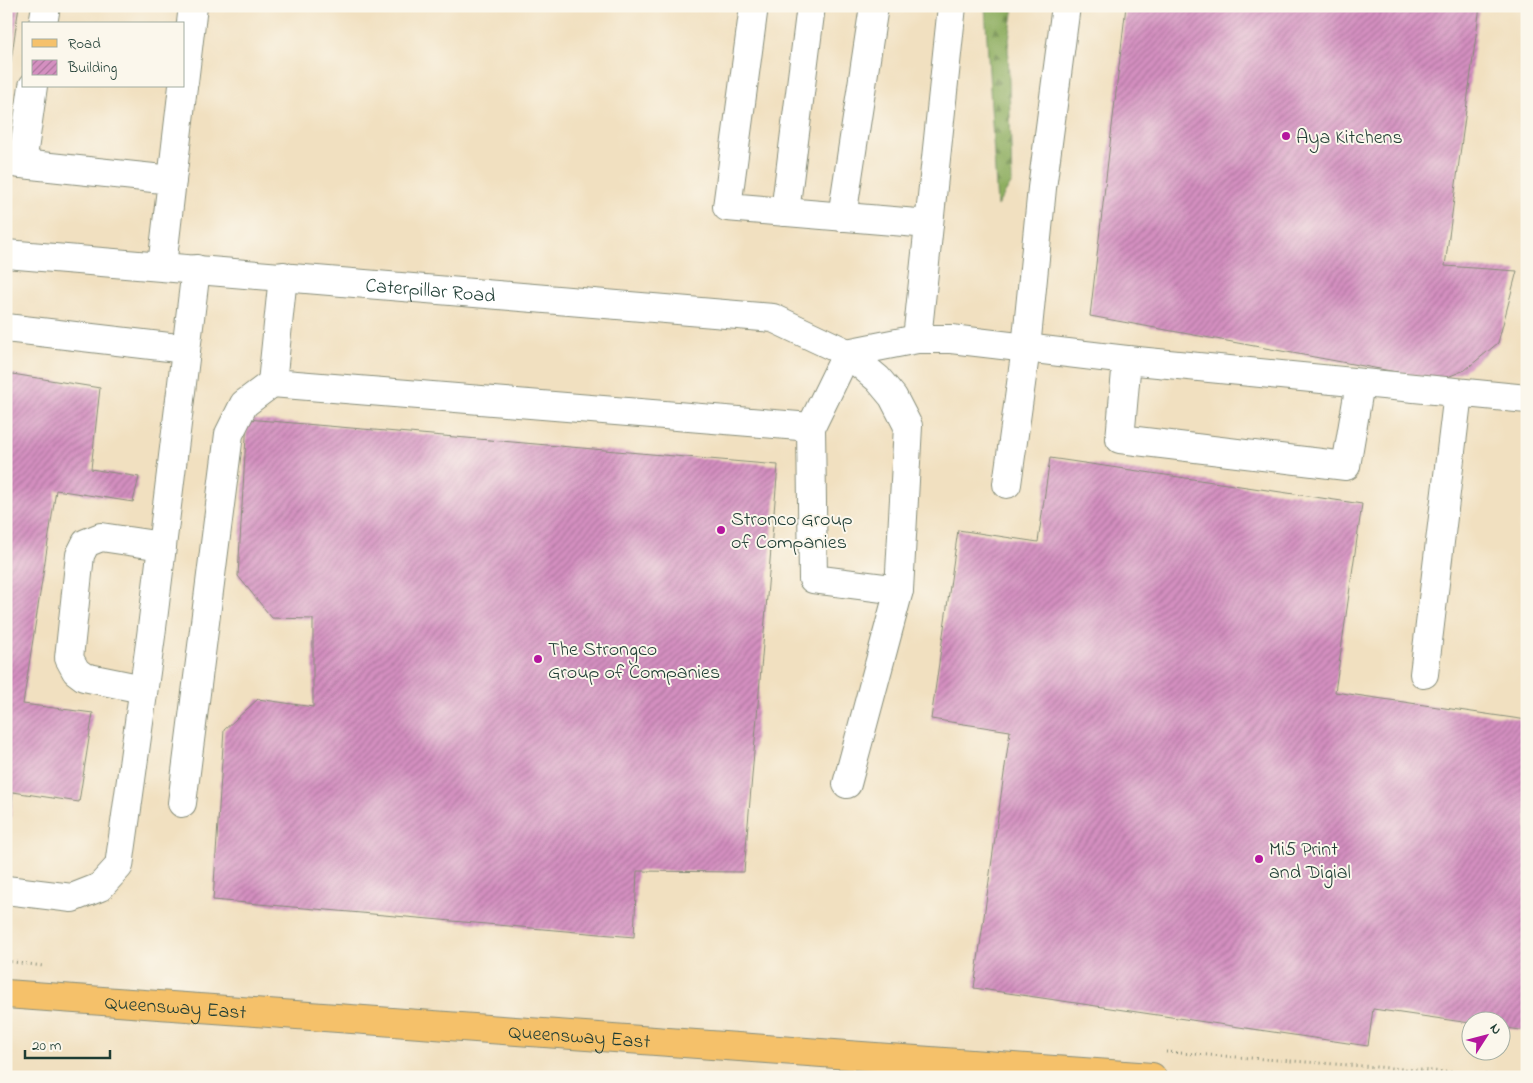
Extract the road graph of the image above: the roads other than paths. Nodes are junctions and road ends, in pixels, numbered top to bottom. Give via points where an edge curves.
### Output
1 (46, 6) edge
2 (193, 6) edge
3 (754, 6) edge
4 (811, 6) edge
5 (874, 6) edge
6 (952, 6) edge
7 (1066, 6) edge
8 (43, 22) edge
9 (185, 74) edge
10 (33, 88) edge
11 (183, 88) edge
12 (14, 163) edge
13 (172, 180) junction
14 (786, 212) junction
15 (842, 217) junction
16 (929, 224) junction
17 (6, 254) edge
18 (162, 266) junction
19 (196, 269) junction
20 (283, 276) junction
21 (6, 328) edge
22 (917, 339) junction
23 (1026, 348) junction
24 (186, 349) junction
25 (847, 353) junction
26 (1128, 360) junction
27 (272, 383) junction
28 (1360, 383) junction
29 (1458, 393) junction
30 (1527, 399) edge
31 (811, 428) junction
32 (1007, 484) dead end
33 (162, 546) junction
34 (899, 590) junction
35 (1424, 674) dead end
36 (144, 689) junction
37 (847, 784) dead end
38 (182, 803) dead end
39 (6, 890) edge
40 (6, 994) edge
41 (1152, 1077) edge

1 - 8 street
2 - 9 street
3 - 14 street via 728,207
4 - 14 street
5 - 15 street
6 - 16 street
7 - 23 street via 1042,188
10 - 12 street
11 - 13 street
12 - 13 street
13 - 18 street
14 - 15 street
15 - 16 street
16 - 22 street
17 - 18 street, Caterpillar Road
18 - 19 street, Caterpillar Road
19 - 20 street, Caterpillar Road
19 - 24 street
20 - 25 street, Caterpillar Road via 773,318
20 - 27 street
21 - 24 street
22 - 23 street via 951,339
22 - 25 street
23 - 26 street
23 - 32 street
24 - 33 street
25 - 31 street
25 - 34 street, Caterpillar Road via 893,397 908,426
26 - 28 street
26 - 28 street via 1120,440 1346,466
27 - 31 street
27 - 38 street via 244,404 230,434
28 - 29 street
29 - 30 street
29 - 35 street
31 - 34 street via 813,579
33 - 36 street
33 - 36 street via 101,537 86,543 80,555 69,658 84,678
34 - 37 street, Caterpillar Road
36 - 39 street via 119,866 100,887 72,898
40 - 41 main road, Queensway East

